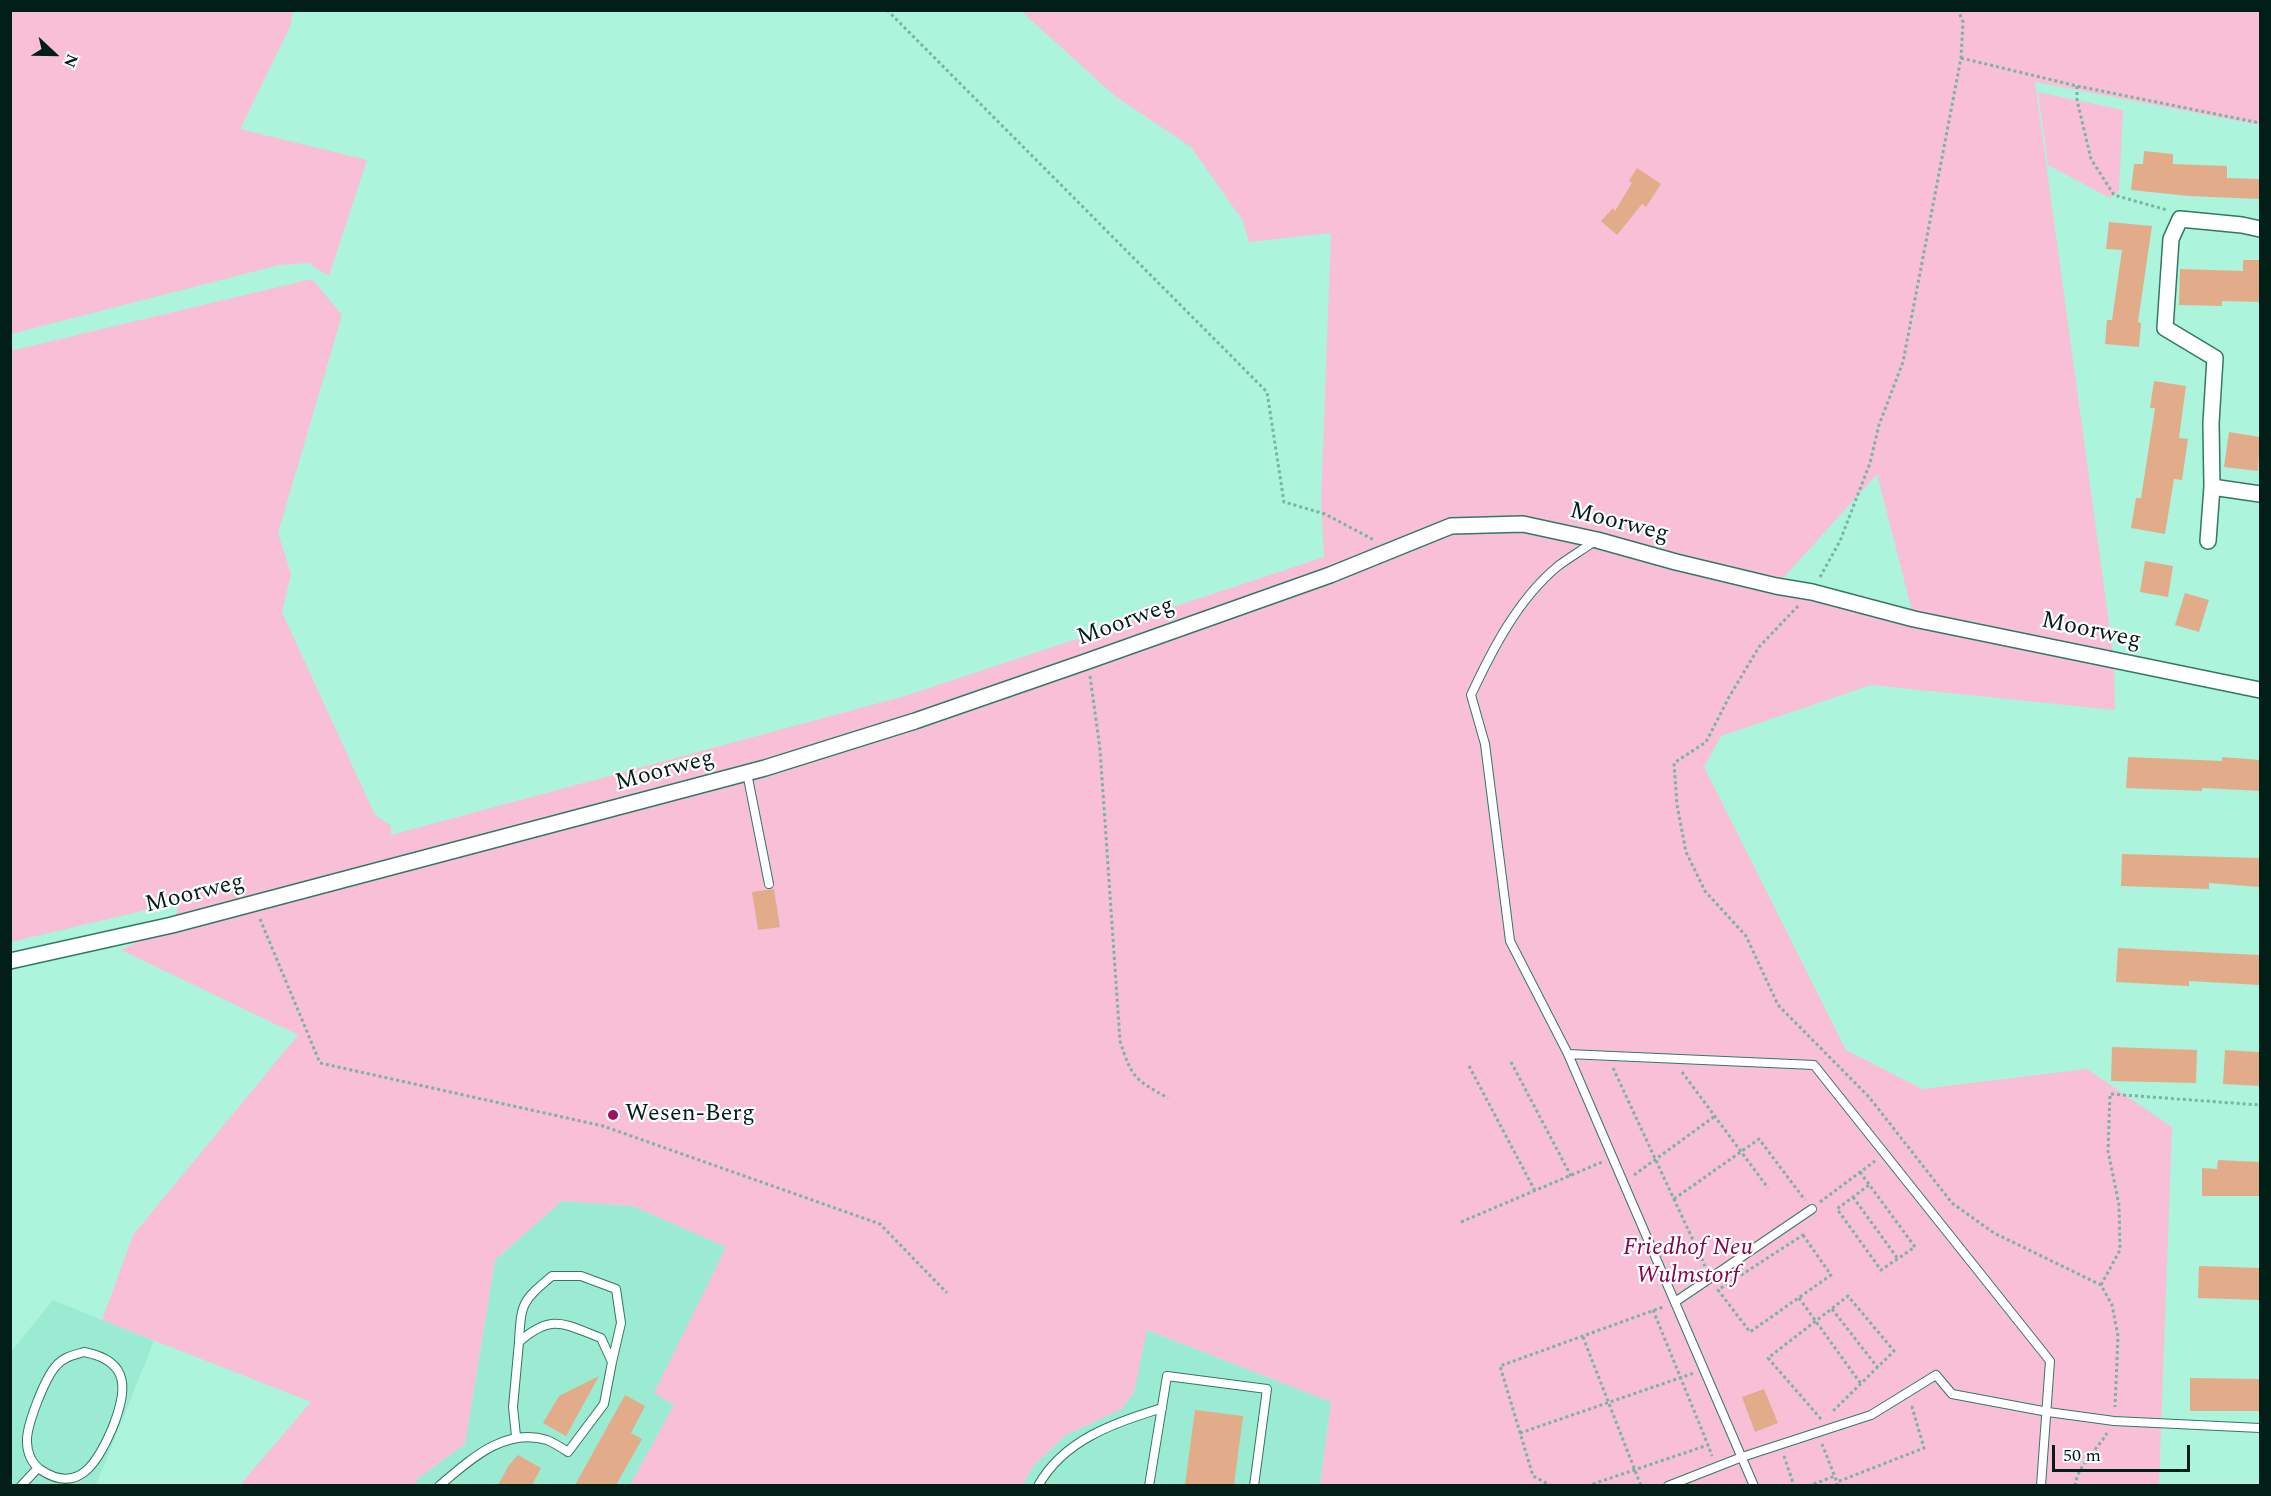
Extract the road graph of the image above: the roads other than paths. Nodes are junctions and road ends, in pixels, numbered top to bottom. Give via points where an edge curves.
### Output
1 (2260, 229) edge
2 (2212, 487) junction
3 (2260, 494) edge
4 (1597, 540) junction
5 (2208, 541) dead end
6 (2260, 690) edge
7 (747, 773) junction
8 (769, 884) dead end
9 (10, 961) edge
10 (1568, 1054) junction
11 (1812, 1209) road end
12 (1675, 1302) junction
13 (519, 1342) junction
14 (612, 1362) junction
15 (1162, 1408) junction
16 (2048, 1412) junction
17 (2260, 1428) edge
18 (516, 1436) junction
19 (1742, 1457) junction
20 (38, 1468) junction
21 (21, 1485) edge
22 (439, 1485) edge
23 (1038, 1485) edge
24 (1149, 1485) edge
25 (1254, 1485) edge
26 (1668, 1485) edge
27 (1754, 1485) edge
28 (2041, 1485) edge

1 - 2 street via 2180,219 2171,239 2165,328 2215,358
2 - 3 street
2 - 5 street
4 - 6 street, Moorweg via 1914,619
4 - 7 street, Moorweg via 1523,524 1451,526 1088,661 915,721
4 - 10 lane via 1557,567 1527,599 1494,648 1471,695 1485,744 1510,940
7 - 8 lane
7 - 9 street, Moorweg via 172,925
10 - 12 lane
10 - 16 lane via 1814,1065 2050,1361
11 - 12 lane
12 - 19 lane
13 - 14 lane via 536,1328 559,1322 601,1338
13 - 14 lane via 521,1311 531,1294 552,1276 581,1276 616,1289 621,1323
13 - 18 lane via 513,1407
14 - 18 lane via 604,1404 568,1452 547,1440
15 - 23 lane via 1111,1424 1073,1446
15 - 24 lane
15 - 25 lane via 1167,1376 1267,1389
16 - 17 lane via 2114,1420
16 - 19 lane via 1952,1394 1936,1375 1870,1415
16 - 28 lane
18 - 22 lane via 477,1454
19 - 26 lane
19 - 27 lane
20 - 20 lane via 65,1480 80,1477 93,1468 124,1391 121,1376 112,1363 84,1352 69,1355 57,1364 48,1377 26,1441 29,1456
20 - 21 lane

